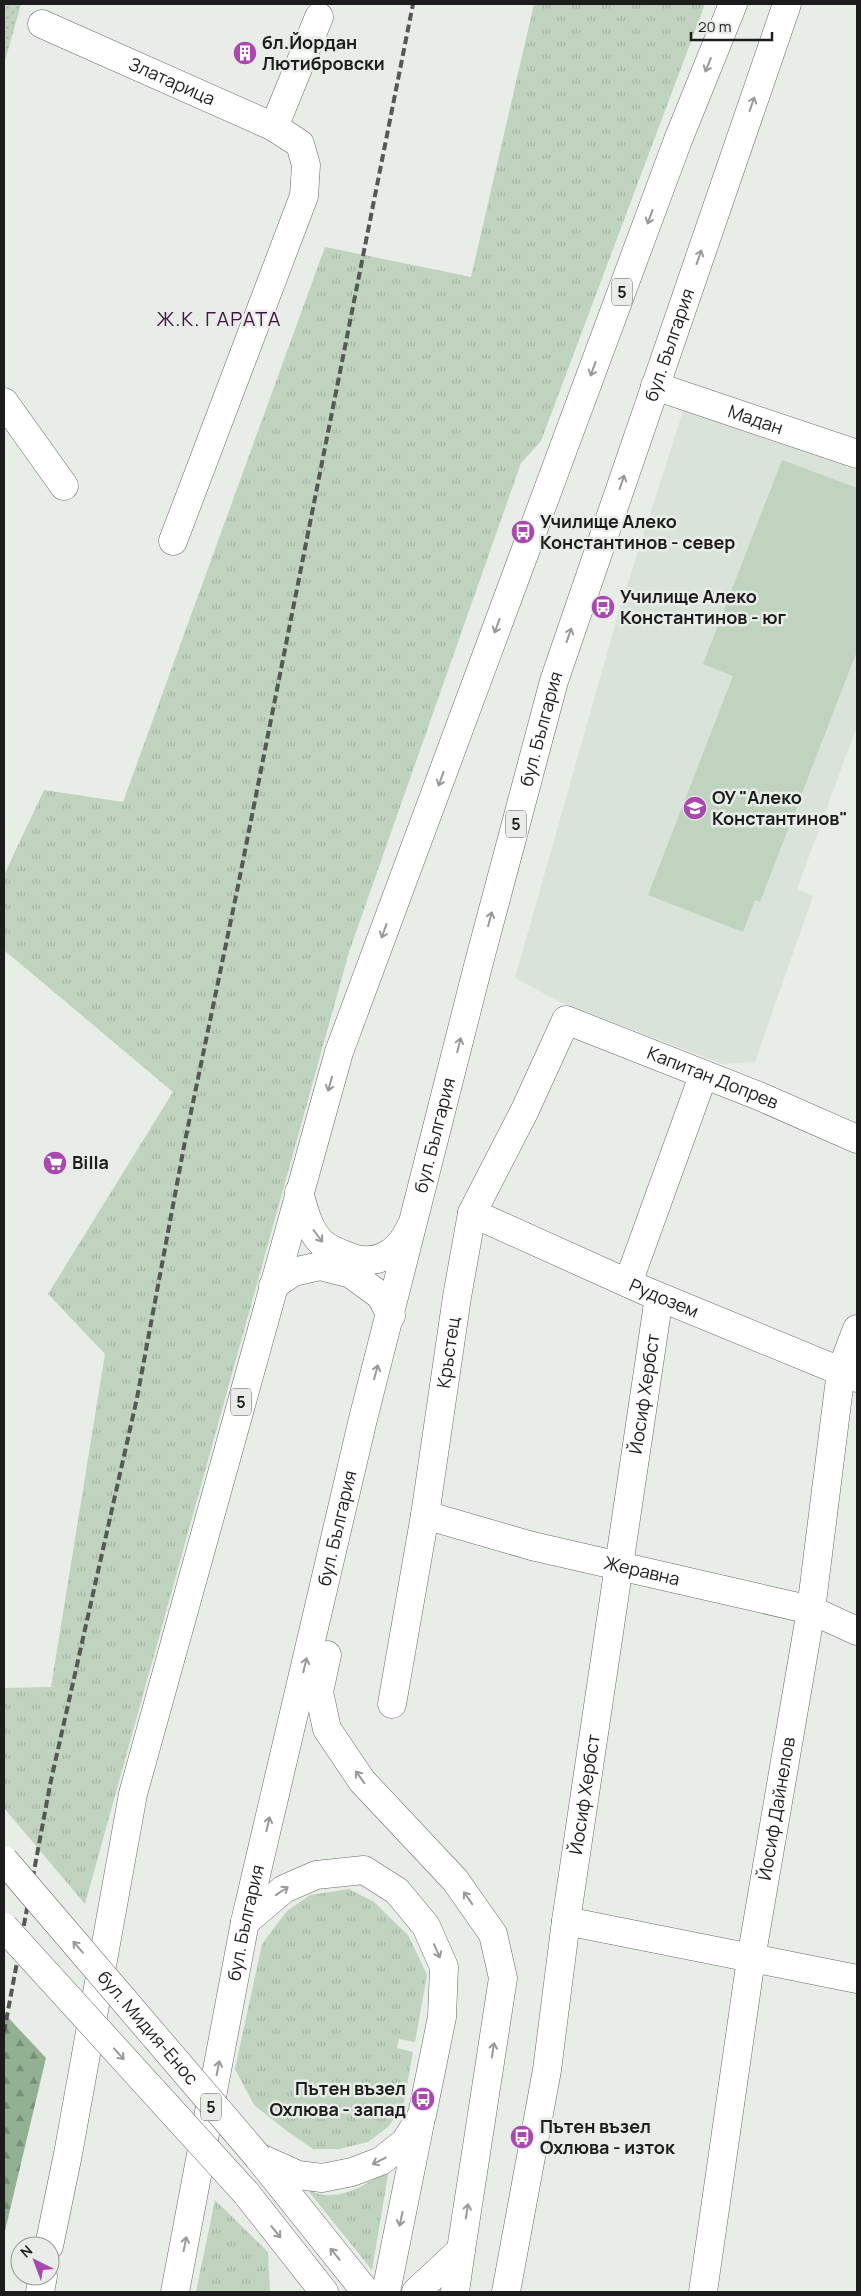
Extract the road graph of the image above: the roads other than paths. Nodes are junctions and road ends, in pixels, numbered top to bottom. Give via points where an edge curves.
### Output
1 (733, 4) edge
2 (787, 4) edge
3 (319, 17) dead end
4 (42, 24) dead end
5 (274, 127) junction
6 (655, 386) junction
7 (4, 402) edge
8 (857, 454) edge
9 (64, 486) dead end
10 (173, 542) dead end
11 (566, 1020) joint
12 (703, 1076) junction
13 (857, 1139) edge
14 (299, 1192) junction
15 (472, 1213) junction
16 (416, 1217) junction
17 (628, 1283) junction
18 (273, 1286) junction
19 (659, 1297) junction
20 (391, 1316) junction
21 (857, 1329) edge
22 (849, 1375) edge
23 (363, 1419) junction
24 (425, 1515) junction
25 (620, 1564) junction
26 (811, 1610) junction
27 (857, 1631) edge
28 (392, 1704) dead end
29 (4, 1860) edge
30 (566, 1921) junction
31 (245, 1922) junction
32 (4, 1927) edge
33 (751, 1960) junction
34 (857, 1979) edge
35 (428, 2085) junction
36 (258, 2157) junction
37 (51, 2236) edge
38 (461, 2250) junction
39 (175, 2292) edge
40 (324, 2292) edge
41 (366, 2292) edge
42 (386, 2292) edge
43 (416, 2292) edge
44 (455, 2292) edge
45 (506, 2292) edge
46 (704, 2292) edge

1 -> 14 main road, 5 via 675,150 339,1052
6 -> 2 main road, бул. България / 5
3 - 5 main road
4 - 5 main road, Златарица
5 - 10 main road, Златарица via 300,144 306,165 304,196
6 - 8 main road, Мадан
16 -> 6 main road, бул. България / 5 via 478,966 554,682
7 - 9 main road
11 - 12 main road, Капитан Допрев
11 - 15 main road, Кръстец via 525,1110
12 - 13 main road, Капитан Допрев via 759,1096
12 - 17 main road
14 -> 16 main road via 308,1221 321,1242 356,1260 377,1261 392,1253 404,1240
14 - 18 main road, 5
15 - 17 main road, Рудозем
15 - 24 main road, Кръстец
16 - 20 main road, бул. България / 5
17 - 19 main road, Рудозем
18 - 20 main road via 293,1272 320,1266 351,1274 381,1296
18 - 37 main road, 5 via 133,1794
19 - 22 main road, Рудозем
19 - 25 main road, Йосиф Хербст
23 -> 20 main road, бул. България / 5
21 - 22 main road, Йосиф Дайнелов
22 - 26 main road, Йосиф Дайнелов
31 -> 23 main road, бул. България / 5
38 -> 23 main road via 503,1978 493,1934 455,1880 362,1781 328,1730 319,1692 353,1523
24 - 25 main road, Жеравна via 532,1546
24 - 28 main road, Кръстец
25 - 26 main road, Жеравна
25 - 30 main road, Йосиф Хербст
26 - 27 main road, Жеравна
26 - 33 main road, Йосиф Дайнелов
36 -> 29 main road, бул. Мидия-Енос, bridge
30 - 33 main road
30 - 45 main road, Йосиф Хербст via 547,2070
31 -> 35 main road via 284,1889 316,1875 364,1870 397,1891 426,1926 444,1967 442,2017
39 -> 31 main road, бул. България / 5
32 -> 40 main road, бул. Мидия-Енос, bridge via 246,2193
33 - 34 main road
33 - 46 main road, Йосиф Дайнелов
35 -> 36 main road via 422,2115 405,2142 381,2162 322,2178 298,2175
35 -> 42 main road
41 -> 36 main road, бул. Мидия-Енос
38 - 43 main road
38 - 44 main road

